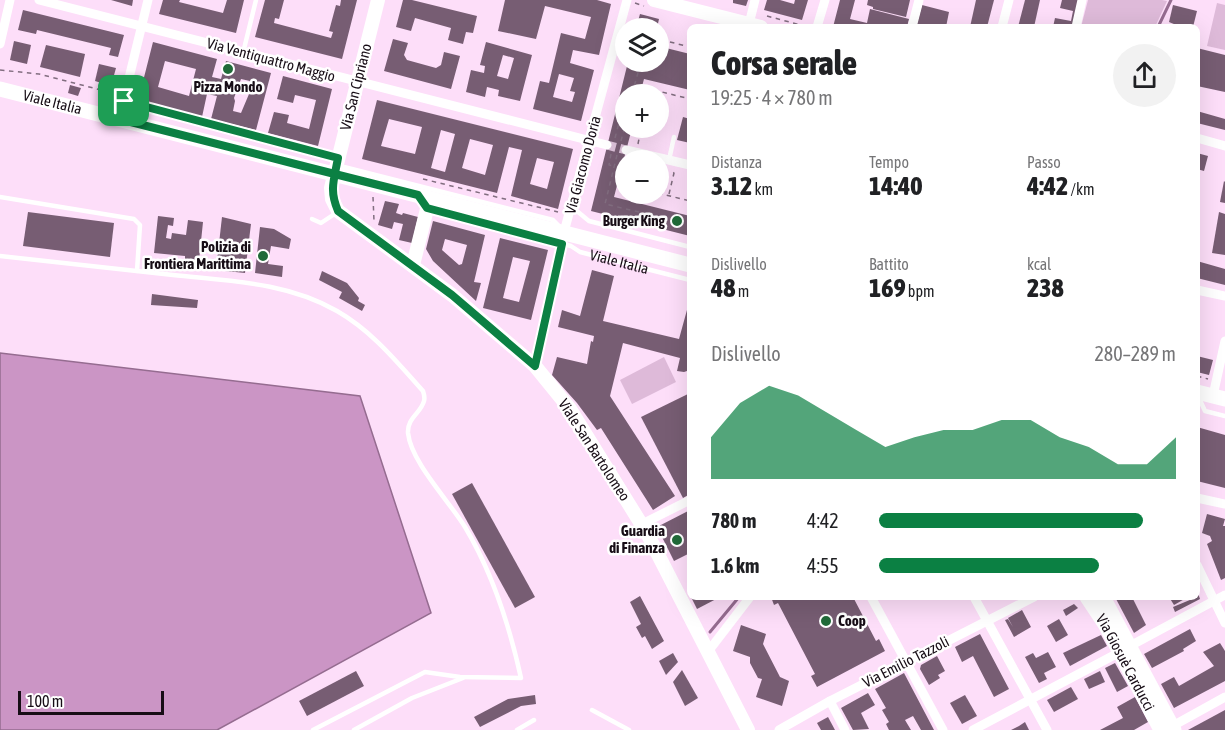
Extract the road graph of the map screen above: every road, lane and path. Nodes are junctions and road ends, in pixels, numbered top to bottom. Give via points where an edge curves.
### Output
1 (10, 0) edge
2 (39, 0) edge
3 (148, 0) edge
4 (256, 0) edge
5 (378, 0) edge
6 (627, 0) edge
7 (654, 0) edge
8 (755, 0) edge
9 (825, 0) edge
10 (919, 0) edge
11 (1009, 0) edge
12 (1082, 0) edge
13 (693, 5) edge
14 (749, 24) edge
15 (755, 24) edge
16 (818, 24) edge
17 (913, 24) edge
18 (1003, 24) edge
19 (1077, 24) edge
20 (142, 26) junction
21 (670, 42) dead end
22 (0, 44) edge
23 (687, 46) edge
24 (243, 53) junction
25 (0, 70) edge
26 (356, 82) junction
27 (0, 89) edge
28 (669, 94) edge
29 (687, 98) edge
30 (124, 101) junction
31 (119, 119) junction
32 (674, 137) dead end
33 (627, 138) edge
34 (634, 138) edge
35 (1200, 139) edge
36 (589, 141) junction
37 (607, 145) tunnel mouth
38 (1225, 146) edge
39 (627, 148) junction
40 (634, 150) edge
41 (610, 157) dead end
42 (669, 160) joint
43 (615, 162) edge
44 (687, 164) edge
45 (337, 166) junction
46 (614, 166) junction
47 (671, 171) dead end
48 (373, 195) dead end
49 (418, 195) junction
50 (669, 195) joint
51 (0, 197) edge
52 (687, 200) edge
53 (572, 207) junction
54 (427, 208) junction
55 (338, 211) junction
56 (312, 219) dead end
57 (374, 220) dead end
58 (687, 223) edge
59 (563, 238) junction
60 (687, 246) edge
61 (0, 256) edge
62 (687, 264) edge
63 (412, 265) junction
64 (137, 271) junction
65 (687, 279) edge
66 (1200, 291) edge
67 (1225, 296) edge
68 (1225, 341) edge
69 (535, 366) junction
70 (1200, 387) edge
71 (1200, 393) edge
72 (1225, 393) edge
73 (1220, 395) edge
74 (1200, 400) edge
75 (1225, 416) edge
76 (1200, 499) edge
77 (687, 502) edge
78 (1225, 504) edge
79 (642, 524) junction
80 (1200, 572) edge
81 (1225, 595) edge
82 (748, 600) edge
83 (873, 600) edge
84 (976, 600) edge
85 (1028, 600) edge
86 (1089, 600) edge
87 (1104, 600) edge
88 (1213, 602) junction
89 (987, 621) junction
90 (1225, 623) edge
91 (1125, 649) junction
92 (707, 653) junction
93 (906, 662) junction
94 (466, 677) junction
95 (1225, 697) edge
96 (1031, 699) junction
97 (830, 701) junction
98 (592, 710) dead end
99 (534, 720) dead end
100 (1168, 729) edge
101 (314, 730) edge
102 (354, 730) edge
103 (517, 730) edge
104 (629, 730) edge
105 (748, 730) edge
106 (779, 730) edge
107 (845, 730) edge
108 (943, 730) edge
109 (973, 730) edge
110 (1047, 730) edge

1 - 22 street
2 - 20 street, Via Ventiquattro Maggio
3 - 20 street
4 - 24 lane
5 - 26 main road, Via San Cipriano
6 - 36 street, Via Giacomo Doria
7 - 13 main road
8 - 15 street
9 - 16 street
10 - 17 street
11 - 18 street
12 - 19 street
13 - 14 main road
20 - 24 street, Via Ventiquattro Maggio
20 - 30 street
21 - 23 path
24 - 26 street, Via Ventiquattro Maggio
25 - 30 path via 49,77 101,90
26 - 36 street, Via Ventiquattro Maggio
26 - 45 main road, Via San Cipriano
27 - 31 main road, Viale Italia
28 - 29 path
30 - 31 street
30 - 45 path
31 - 45 main road, Viale Italia
32 - 42 lane
33 - 39 path
34 - 39 path
35 - 38 street
36 - 37 street, Via Ventiquattro Maggio
36 - 53 street, Via Giacomo Doria
39 - 40 street
41 - 46 path via 609,165
42 - 44 street
43 - 46 path
45 - 49 main road, Viale Italia
45 - 55 main road via 331,188
45 - 59 lane, Viale Italia via 554,220
46 - 58 path via 605,204
47 - 50 path via 674,172
48 - 57 path
49 - 54 lane
49 - 59 main road, Viale Italia
50 - 52 path
51 - 64 lane via 134,219 140,225
53 - 59 street, Via Giacomo Doria
53 - 60 lane via 590,221
54 - 59 lane, Viale Italia
54 - 63 main road
55 - 56 lane via 321,223
55 - 63 main road, Viale San Bartolomeo
59 - 62 main road, Viale Italia
59 - 65 lane, Viale Italia via 580,252
59 - 69 street, Via Giacomo Doria
61 - 64 lane
63 - 69 main road, Viale San Bartolomeo
64 - 94 lane via 274,287 315,300 375,338 423,391 424,401 409,424 412,447 465,528 484,566 521,678
66 - 67 street
68 - 73 street
69 - 79 main road, Viale San Bartolomeo via 570,409
70 - 73 lane
71 - 73 main road
72 - 73 lane
74 - 75 lane via 1205,411
76 - 78 street
77 - 79 street
79 - 92 main road, Viale San Bartolomeo
80 - 88 street
81 - 88 street
82 - 92 street
83 - 93 street
84 - 89 street
85 - 89 street, Via Emilio Tazzoli
86 - 91 main road, Via Giosuè Carducci
87 - 91 main road, Via Giosuè Carducci
88 - 90 street
88 - 91 street
89 - 93 street, Via Emilio Tazzoli
89 - 96 street
91 - 96 street
91 - 100 main road, Via Giosuè Carducci
92 - 105 main road, Viale San Bartolomeo
93 - 97 street, Via Emilio Tazzoli
93 - 108 street
94 - 101 lane via 425,672
94 - 102 lane via 412,698
95 - 100 street
96 - 109 street
96 - 110 street
97 - 106 street, Via Emilio Tazzoli
97 - 107 street
98 - 104 lane
99 - 103 lane

